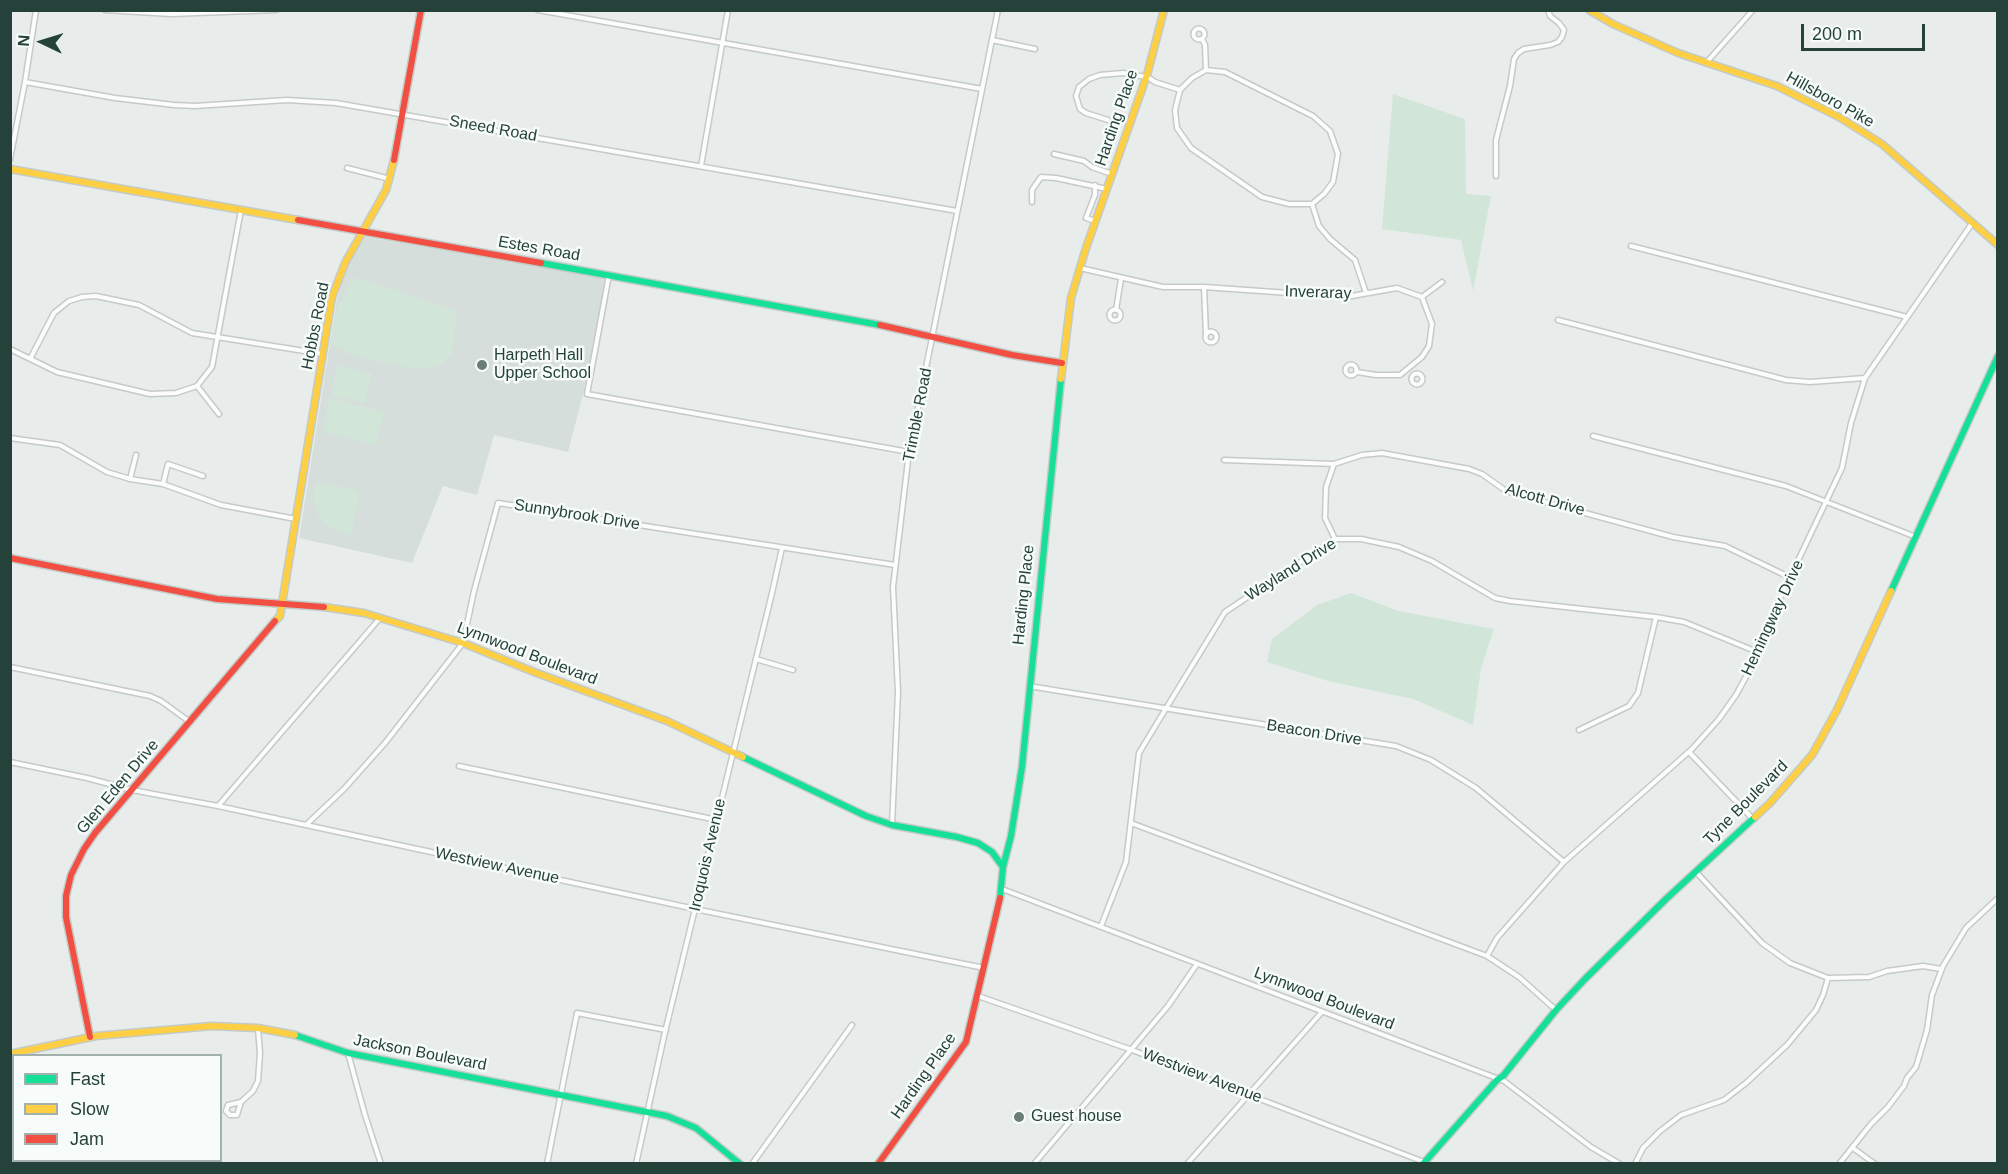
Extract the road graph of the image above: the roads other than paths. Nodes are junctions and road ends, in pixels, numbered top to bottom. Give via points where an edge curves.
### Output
1 (36, 10) edge
2 (105, 10) edge
3 (276, 10) edge
4 (421, 10) edge
5 (538, 10) edge
6 (728, 10) edge
7 (998, 10) edge
8 (1164, 10) edge
9 (1548, 10) edge
10 (1589, 10) edge
11 (1752, 10) edge
12 (1202, 39) dead end
13 (992, 40) junction
14 (723, 43) junction
15 (1035, 49) dead end
16 (1706, 63) junction
17 (1206, 70) junction
18 (1146, 76) junction
19 (25, 82) junction
20 (982, 89) junction
21 (1180, 90) junction
22 (404, 114) junction
23 (1108, 120) dead end
24 (1054, 154) dead end
25 (10, 159) edge
26 (701, 166) junction
27 (347, 168) dead end
28 (10, 169) edge
29 (1112, 174) junction
30 (1496, 176) dead end
31 (390, 179) junction
32 (1095, 185) junction
33 (1107, 189) junction
34 (1032, 202) dead end
35 (1312, 204) junction
36 (241, 210) junction
37 (957, 211) junction
38 (1095, 221) junction
39 (1973, 222) junction
40 (362, 232) junction
41 (1998, 244) edge
42 (1631, 246) dead end
43 (1079, 267) junction
44 (609, 275) junction
45 (1121, 279) junction
46 (1442, 282) dead end
47 (1204, 287) junction
48 (1366, 293) junction
49 (1422, 297) junction
50 (1116, 310) dead end
51 (1907, 317) junction
52 (1558, 320) dead end
53 (1206, 335) dead end
54 (933, 337) junction
55 (219, 338) junction
56 (10, 349) edge
57 (323, 354) junction
58 (1998, 356) edge
59 (30, 359) junction
60 (1062, 363) junction
61 (1410, 368) junction
62 (1357, 372) dead end
63 (1414, 374) dead end
64 (1865, 378) junction
65 (197, 386) junction
66 (219, 414) dead end
67 (1593, 436) dead end
68 (10, 438) edge
69 (909, 452) junction
70 (136, 455) dead end
71 (1224, 460) dead end
72 (1334, 464) junction
73 (203, 476) dead end
74 (130, 479) junction
75 (163, 484) junction
76 (1827, 503) junction
77 (297, 520) junction
78 (1916, 537) junction
79 (1335, 539) junction
80 (782, 548) junction
81 (10, 558) edge
82 (895, 565) junction
83 (1791, 578) junction
84 (286, 588) joint
85 (284, 604) junction
86 (1656, 617) junction
87 (380, 618) junction
88 (463, 643) junction
89 (1755, 651) junction
90 (756, 659) junction
91 (10, 667) edge
92 (793, 670) dead end
93 (1029, 686) junction
94 (1165, 710) junction
95 (190, 722) junction
96 (1579, 729) dead end
97 (732, 752) junction
98 (1689, 752) junction
99 (10, 762) edge
100 (459, 766) dead end
101 (132, 790) junction
102 (218, 806) junction
103 (1752, 818) junction
104 (717, 820) junction
105 (1131, 823) junction
106 (306, 825) junction
107 (892, 825) junction
108 (1564, 862) junction
109 (1003, 867) junction
110 (1696, 872) junction
111 (1002, 889) junction
112 (1998, 898) edge
113 (695, 909) junction
114 (1101, 926) junction
115 (1487, 956) junction
116 (1197, 964) junction
117 (984, 968) junction
118 (1941, 969) junction
119 (1828, 978) junction
120 (978, 996) junction
121 (1556, 1010) junction
122 (1321, 1013) junction
123 (852, 1024) dead end
124 (258, 1028) junction
125 (666, 1029) junction
126 (90, 1037) junction
127 (1132, 1050) junction
128 (348, 1053) junction
129 (10, 1054) edge
130 (1497, 1080) junction
131 (560, 1094) junction
132 (1248, 1094) junction
133 (241, 1102) dead end
134 (647, 1111) junction
135 (1853, 1148) junction
136 (89, 1162) edge
137 (1424, 1163) edge
138 (52, 1164) edge
139 (381, 1164) edge
140 (547, 1164) edge
141 (636, 1164) edge
142 (740, 1164) edge
143 (752, 1164) edge
144 (878, 1164) edge
145 (1034, 1164) edge
146 (1187, 1164) edge
147 (1620, 1164) edge
148 (1635, 1164) edge
149 (1839, 1164) edge
150 (1875, 1164) edge

1 - 19 street
2 - 3 street via 171,14
4 - 22 street, Hobbs Road
5 - 14 street
6 - 14 street
7 - 13 street, Trimble Road
8 - 18 street, Harding Place
9 - 30 street via 1564,30 1562,37 1550,45 1524,49 1514,59 1496,140
10 - 16 street, Hillsboro Pike
11 - 16 street
12 - 17 street
13 - 15 street
13 - 20 street, Trimble Road
14 - 20 street
14 - 26 street
16 - 39 street, Hillsboro Pike via 1777,86 1839,117 1882,144
17 - 21 street
17 - 35 street via 1225,72 1313,116 1330,131 1338,154 1333,182
18 - 21 street
18 - 23 street via 1100,75 1079,87 1076,96 1080,109
18 - 29 street, Harding Place
19 - 22 street, Sneed Road via 154,104 195,106 302,100
19 - 25 street
20 - 37 street, Trimble Road
21 - 35 street via 1175,110 1177,128 1191,148 1262,197 1289,204
22 - 26 street, Sneed Road
22 - 31 street, Hobbs Road
24 - 29 street via 1084,161
26 - 37 street, Sneed Road
27 - 31 street
28 - 36 street, Estes Road
29 - 33 street, Harding Place
31 - 40 street, Hobbs Road
32 - 33 street
32 - 34 street via 1041,177 1032,190
32 - 38 street via 1086,218
33 - 38 street, Harding Place
35 - 48 street via 1319,226 1354,260
36 - 40 street, Estes Road
36 - 55 street
37 - 54 street, Trimble Road
38 - 43 street, Harding Place
39 - 41 street, Hillsboro Pike
39 - 51 street, Hemingway Drive
40 - 44 street, Estes Road
40 - 57 street, Hobbs Road via 337,280
42 - 51 street
43 - 45 street, Inveraray
43 - 60 street, Harding Place
44 - 54 street, Estes Road
44 - 69 street via 587,394
45 - 47 street, Inveraray via 1163,287
45 - 50 street
46 - 49 street
47 - 48 street, Inveraray via 1346,297
47 - 53 street
48 - 49 street, Inveraray via 1397,288
49 - 61 street via 1432,324 1429,346
51 - 64 street, Hemingway Drive
52 - 64 street via 1786,380
54 - 60 street, Estes Road
54 - 69 street, Trimble Road
55 - 57 street
55 - 59 street via 192,333 139,305 96,296 81,297 54,313
55 - 65 street via 212,368
56 - 59 street
57 - 77 street, Hobbs Road
58 - 78 street, Tyne Boulevard
59 - 65 street via 57,372 150,394 176,393
60 - 93 street, Harding Place
61 - 62 street via 1390,376
61 - 63 street
64 - 76 street, Hemingway Drive via 1842,468
65 - 66 street
67 - 76 street via 1786,486
68 - 74 street via 60,446 107,472
69 - 82 street, Trimble Road
70 - 74 street
71 - 72 street, Alcott Drive
72 - 79 street via 1326,487 1325,518
72 - 83 street, Alcott Drive via 1382,453 1469,469 1518,495 1673,537 1725,546
73 - 75 street via 168,464
74 - 75 street
75 - 77 street via 221,505
76 - 78 street
76 - 83 street, Hemingway Drive
77 - 84 street, Hobbs Road
78 - 103 street, Tyne Boulevard via 1837,710 1812,755
79 - 86 street, Wayland Drive via 1361,539 1399,547 1432,561 1495,598
79 - 94 street, Wayland Drive via 1225,612
80 - 82 street, Sunnybrook Drive
80 - 88 street, Sunnybrook Drive via 498,503
80 - 90 street, Iroquois Avenue
81 - 85 street, Lynnwood Boulevard via 217,599
82 - 107 street, Trimble Road via 898,692
83 - 89 street, Hemingway Drive
84 - 85 street, Glen Eden Drive
85 - 87 street, Lynnwood Boulevard via 320,606
85 - 95 street, Glen Eden Drive via 280,616
86 - 89 street, Wayland Drive via 1684,622
86 - 96 street via 1638,693 1629,705
87 - 88 street, Lynnwood Boulevard
87 - 102 street
88 - 97 street, Lynnwood Boulevard via 664,720
88 - 106 street, Sunnybrook Drive via 385,743
89 - 98 street, Hemingway Drive via 1753,663 1731,703
90 - 92 street
90 - 97 street, Iroquois Avenue
91 - 95 street via 150,696
93 - 94 street, Beacon Drive
93 - 109 street, Harding Place via 1022,767
94 - 105 street, Wayland Drive via 1139,753
94 - 108 street, Beacon Drive via 1396,746 1440,765 1476,788
95 - 101 street, Glen Eden Drive
97 - 104 street, Iroquois Avenue
97 - 107 street, Lynnwood Boulevard
98 - 103 street
98 - 108 street, Hemingway Drive
99 - 101 street, Westview Avenue
100 - 104 street
101 - 102 street, Westview Avenue
101 - 126 street, Glen Eden Drive via 84,849 71,874 66,896 66,917
102 - 106 street, Westview Avenue
103 - 110 street, Tyne Boulevard
104 - 113 street, Iroquois Avenue
105 - 114 street, Wayland Drive via 1126,862
105 - 115 street
106 - 113 street, Westview Avenue
107 - 109 street, Lynnwood Boulevard via 974,842 992,852
108 - 115 street, Hemingway Drive via 1497,938
109 - 111 street, Harding Place
110 - 119 street via 1762,943 1787,962
110 - 121 street, Tyne Boulevard
111 - 114 street, Lynnwood Boulevard
111 - 117 street, Harding Place
112 - 118 street via 1966,928
113 - 117 street, Westview Avenue
113 - 125 street, Iroquois Avenue
114 - 116 street, Lynnwood Boulevard
115 - 121 street via 1519,977
116 - 122 street, Lynnwood Boulevard
116 - 127 street
117 - 120 street, Harding Place
118 - 119 street via 1923,966 1869,977
118 - 135 street via 1916,1067
119 - 148 street via 1816,1010 1787,1045 1724,1100 1681,1114 1653,1137
120 - 127 street, Westview Avenue
120 - 144 street, Harding Place via 966,1042
121 - 130 street, Tyne Boulevard
122 - 130 street, Lynnwood Boulevard
122 - 132 street
123 - 143 street
124 - 126 street, Jackson Boulevard via 212,1026
124 - 128 street, Jackson Boulevard via 299,1036
124 - 133 street via 258,1081
125 - 131 street via 577,1013
125 - 134 street, Iroquois Avenue
126 - 129 street, Jackson Boulevard
127 - 132 street, Westview Avenue
127 - 145 street
128 - 131 street, Jackson Boulevard
128 - 139 street
130 - 137 street, Tyne Boulevard
130 - 147 street, Lynnwood Boulevard via 1541,1107 1591,1148
131 - 134 street, Jackson Boulevard
131 - 140 street
132 - 137 street, Westview Avenue
132 - 146 street
134 - 141 street, Iroquois Avenue
134 - 142 street, Jackson Boulevard via 696,1128
135 - 149 street
135 - 150 street
136 - 138 street

